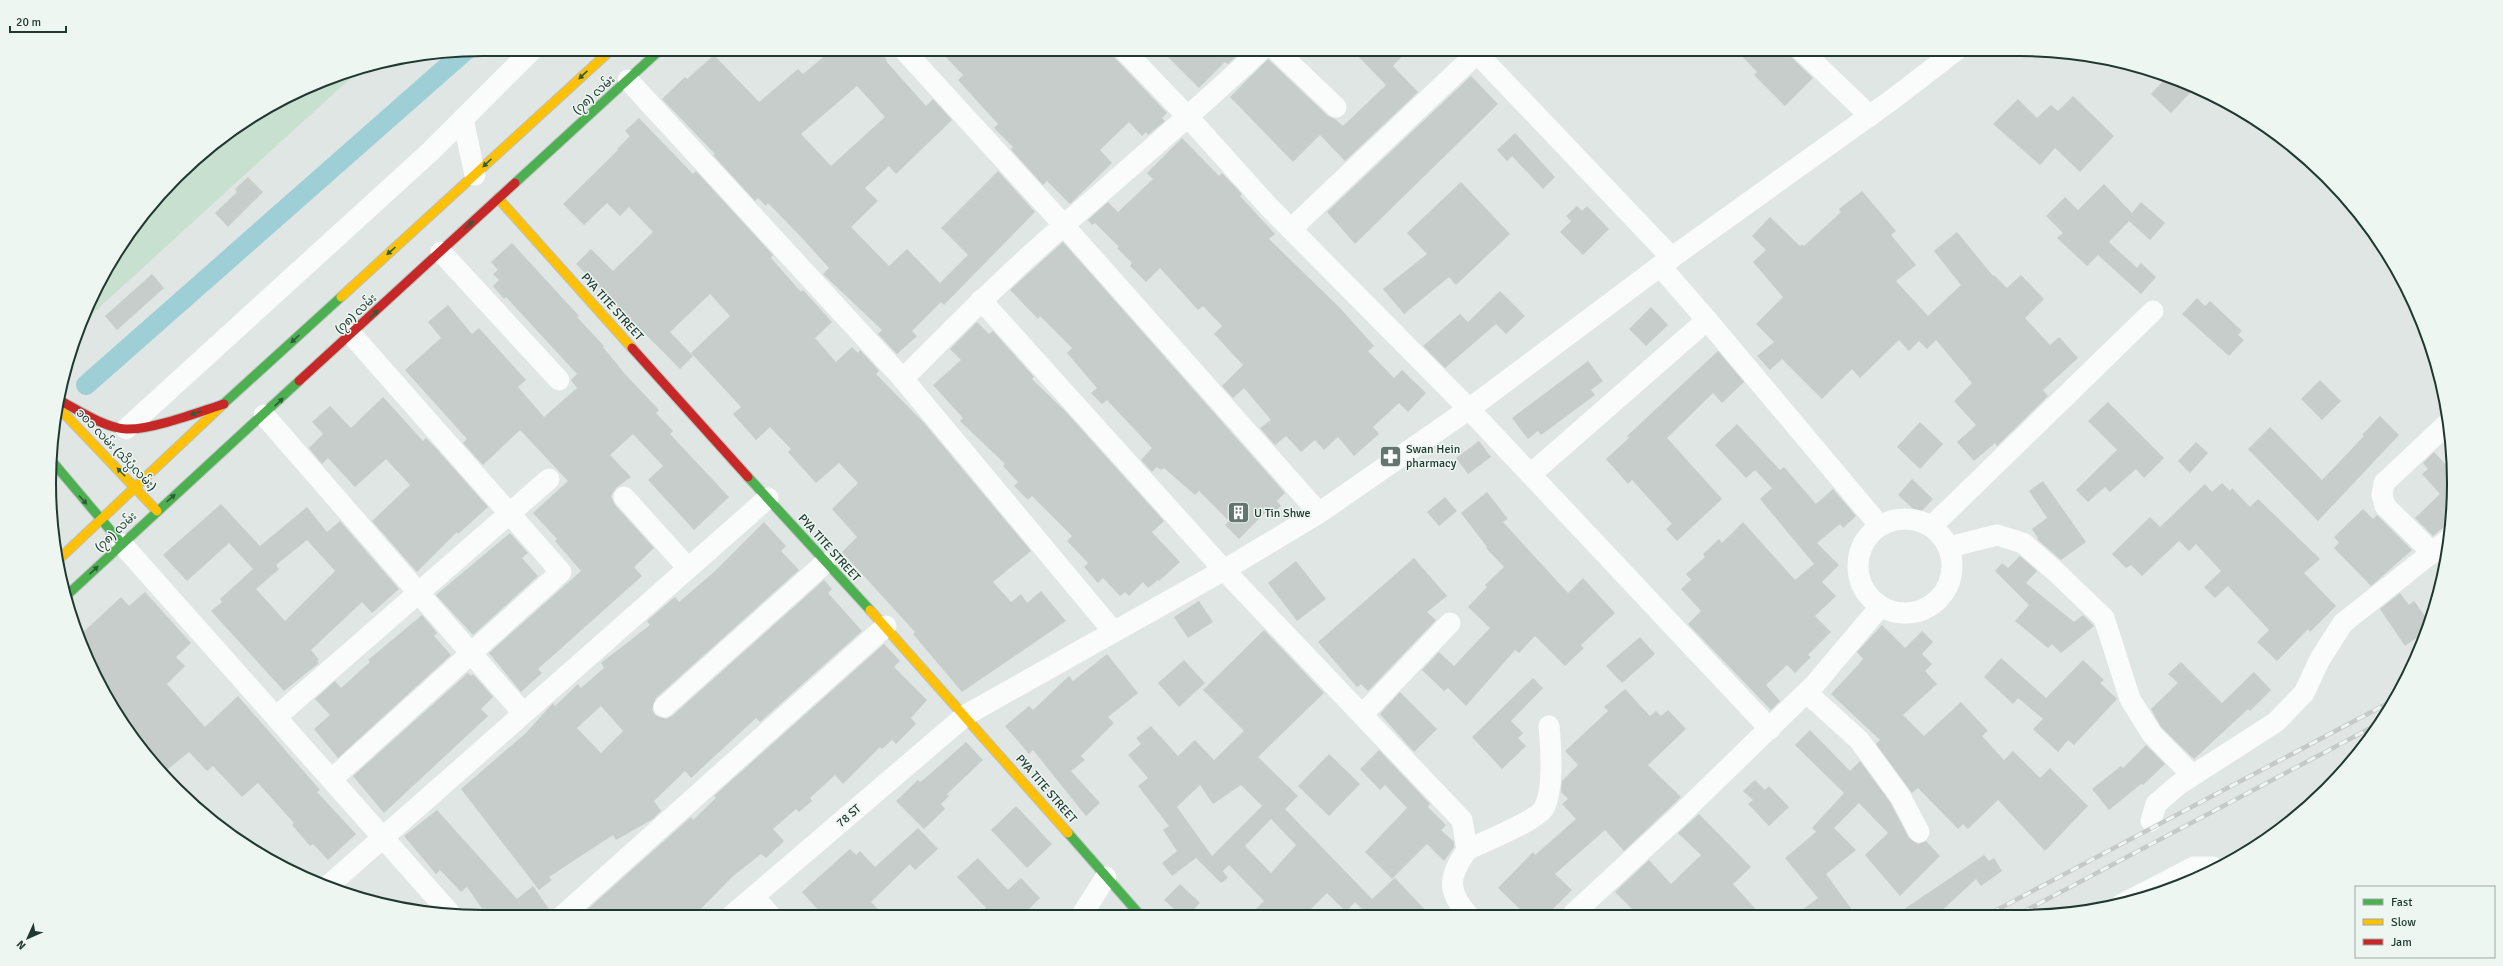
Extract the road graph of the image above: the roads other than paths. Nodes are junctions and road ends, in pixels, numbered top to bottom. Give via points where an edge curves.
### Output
1 (526, 56) edge
2 (604, 56) edge
3 (654, 56) edge
4 (909, 56) edge
5 (1130, 56) edge
6 (1255, 56) edge
7 (1282, 56) edge
8 (1470, 56) edge
9 (1480, 56) edge
10 (1807, 56) edge
11 (1949, 56) edge
12 (628, 80) junction
13 (1336, 107) dead end
14 (1870, 116) junction
15 (1189, 118) junction
16 (463, 119) junction
17 (475, 175) junction
18 (498, 198) junction
19 (1063, 226) junction
20 (1291, 229) junction
21 (441, 252) junction
22 (1666, 262) junction
23 (981, 300) junction
24 (2153, 311) dead end
25 (1707, 320) junction
26 (352, 335) junction
27 (903, 379) junction
28 (559, 380) dead end
29 (64, 403) edge
30 (224, 404) junction
31 (1469, 409) junction
32 (62, 412) edge
33 (264, 415) junction
34 (2443, 428) edge
35 (126, 429) junction
36 (57, 468) edge
37 (1530, 474) junction
38 (549, 479) dead end
39 (135, 487) junction
40 (624, 497) dead end
41 (768, 498) junction
42 (157, 511) junction
43 (1319, 513) junction
44 (509, 514) junction
45 (101, 520) junction
46 (1880, 526) junction
47 (1931, 527) junction
48 (122, 544) junction
49 (1949, 547) junction
50 (2441, 547) edge
51 (62, 556) edge
52 (825, 563) junction
53 (688, 568) junction
54 (1224, 570) junction
55 (70, 592) edge
56 (419, 592) junction
57 (1879, 608) junction
58 (1450, 623) dead end
59 (886, 626) junction
60 (1113, 632) junction
61 (472, 654) junction
62 (1807, 692) junction
63 (664, 707) dead end
64 (523, 713) junction
65 (1363, 714) junction
66 (966, 715) junction
67 (276, 717) junction
68 (1549, 726) dead end
69 (1770, 729) junction
70 (2192, 775) junction
71 (332, 779) junction
72 (2151, 821) dead end
73 (1919, 832) dead end
74 (383, 839) junction
75 (1466, 850) junction
76 (2205, 868) edge
77 (1106, 877) junction
78 (2181, 878) edge
79 (333, 882) edge
80 (754, 897) junction
81 (445, 908) edge
82 (569, 910) edge
83 (738, 910) edge
84 (766, 910) edge
85 (1086, 910) edge
86 (1135, 910) edge
87 (1465, 910) edge
88 (1577, 910) edge

1 - 16 street
2 -> 17 main road, (၇၈) လမ်း
3 - 12 main road, (၇၈) လမ်း
4 - 19 street
5 - 15 street
6 - 15 street
7 - 13 street
8 - 20 street
9 - 22 street
10 - 14 street
11 - 14 street, 78 ST
12 - 18 main road, (၇၈) လမ်း
12 - 27 street
14 - 22 street, 78 ST
15 - 19 street
15 - 20 street
16 - 17 street
16 - 35 street
17 -> 30 main road, (၇၈) လမ်း
21 -> 18 main road, (၇၈) လမ်း
18 - 41 main road, PYA TITE STREET
19 - 23 street
19 - 43 street
20 - 31 street
26 -> 21 main road, (၇၈) လမ်း
21 - 28 street
22 - 25 street
22 - 31 street, 78 ST
23 - 27 street
23 - 54 street
24 - 47 street
25 - 37 street
25 - 46 street
33 -> 26 main road, (၇၈) လမ်း
26 - 44 street
27 - 60 street
29 - 35 main road via 91,418
30 -> 35 main road via 168,422
30 - 39 main road, (၇၈) လမ်း
31 - 37 street
31 - 43 street, 78 ST
39 -> 32 main road, ၁၀၁ လမ်း (သိပ္ပံလမ်း)
42 -> 33 main road, (၇၈) လမ်း
33 - 56 street
34 - 50 street via 2384,483 2382,495 2385,506
36 -> 45 main road
37 - 69 street
38 - 44 street
39 - 42 main road, ၁၀၁ လမ်း (သိပ္ပံလမ်း)
39 - 45 main road, (၇၈) လမ်း
40 - 53 street
41 - 52 main road, PYA TITE STREET
41 - 53 street
42 - 48 main road, (၇၈) လမ်း
43 - 54 street, 78 ST
44 - 56 street
44 - 61 street via 561,572
45 - 48 main road
45 - 51 main road, (၇၈) လမ်း
46 - 47 street via 1904,518 1923,522
46 - 57 street via 1871,533 1861,548 1857,567 1861,585
47 - 49 street via 1939,532
55 -> 48 main road, (၇၈) လမ်း
48 - 67 street
49 - 57 street via 1953,566 1950,584 1940,600 1924,610 1906,614
49 - 70 street via 1997,534 2023,543 2056,572 2104,618 2130,699 2152,734
50 - 70 street via 2343,623 2320,659 2304,693 2276,722
52 - 59 main road, PYA TITE STREET
52 - 63 street
53 - 64 street
54 - 60 street, 78 ST
54 - 65 street
56 - 61 street
56 - 67 street
57 - 62 street
58 - 65 street
59 - 66 main road, PYA TITE STREET
59 - 82 street
60 - 66 street, 78 ST
61 - 64 street
61 - 71 street
62 - 69 street
62 - 73 street via 1859,740 1900,796
64 - 74 street
65 - 75 street via 1462,820
66 - 77 main road, PYA TITE STREET
66 - 80 street, 78 ST
67 - 71 street
68 - 75 street via 1550,791 1544,809 1531,820
69 - 88 street
70 - 72 street via 2156,804
71 - 74 street
74 - 79 street
74 - 81 street
75 - 87 street via 1453,870 1452,890
76 - 78 street via 2194,867
77 - 85 street
77 - 86 main road, PYA TITE STREET
80 - 83 street, 78 ST
80 - 84 street

